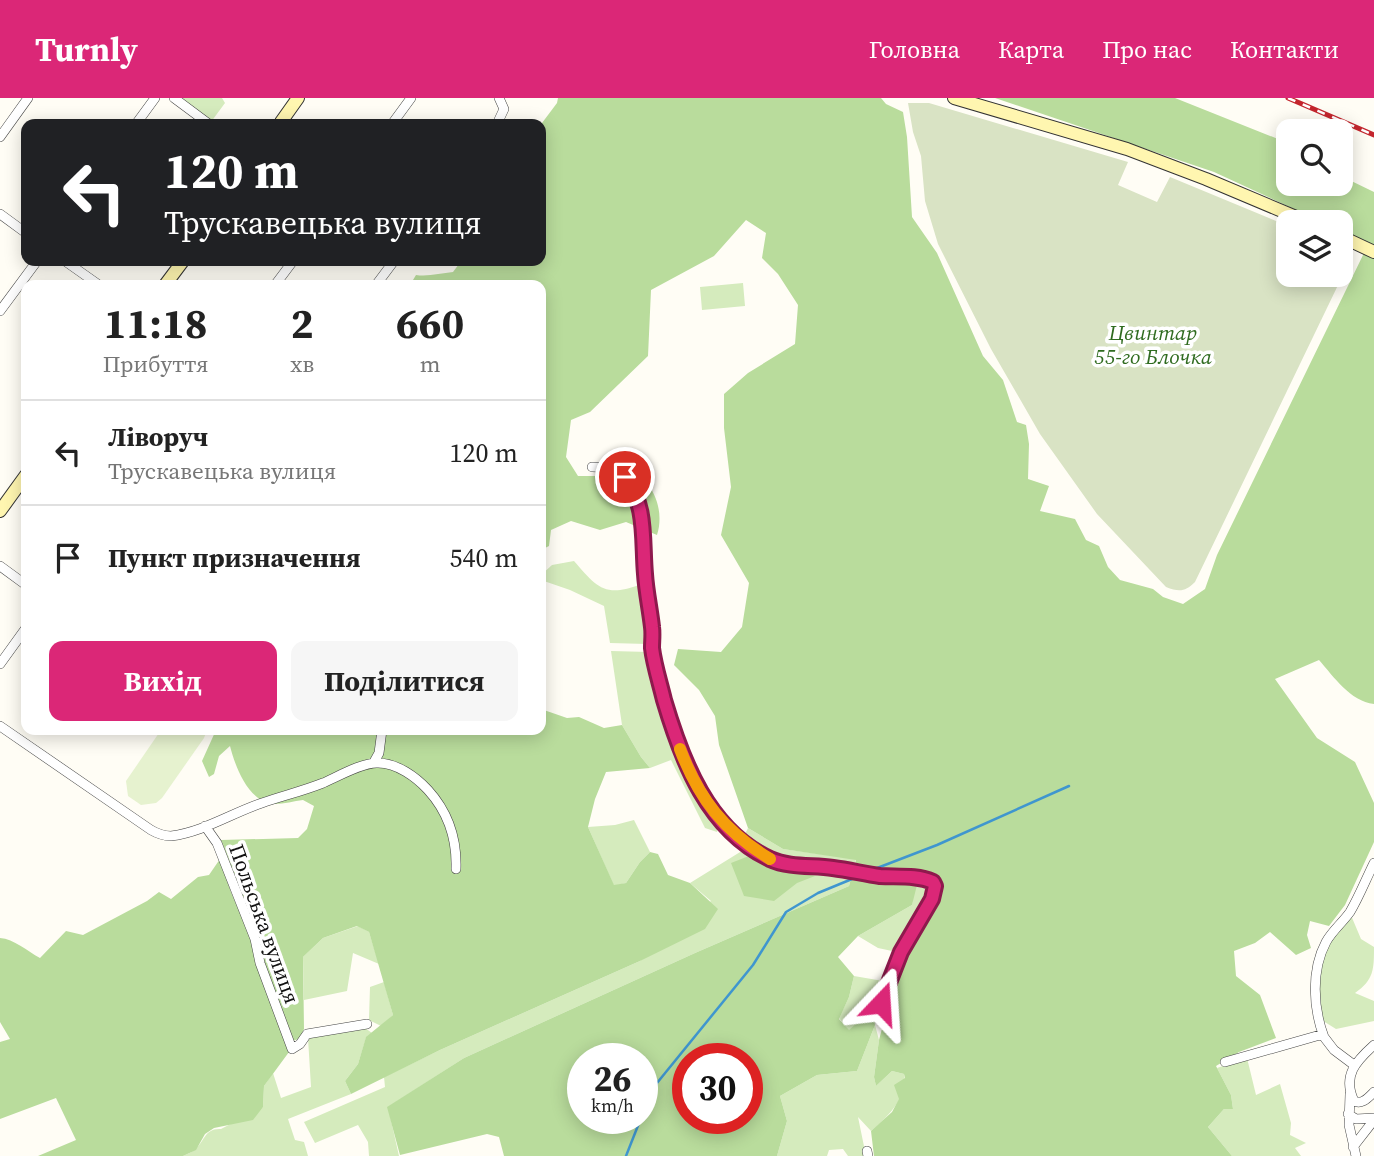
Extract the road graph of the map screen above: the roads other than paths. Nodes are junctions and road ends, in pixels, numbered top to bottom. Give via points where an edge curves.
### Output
1 (28, 98) edge
2 (155, 98) edge
3 (174, 98) edge
4 (288, 98) edge
5 (298, 98) edge
6 (411, 98) edge
7 (499, 98) edge
8 (954, 98) edge
9 (140, 119) edge
10 (202, 119) edge
11 (281, 119) edge
12 (283, 119) edge
13 (396, 119) edge
14 (499, 119) edge
15 (0, 137) edge
16 (1280, 210) edge
17 (0, 214) edge
18 (21, 229) edge
19 (1353, 242) edge
20 (1374, 252) edge
21 (72, 266) edge
22 (92, 280) edge
23 (21, 283) edge
24 (0, 311) edge
25 (592, 467) dead end
26 (21, 482) edge
27 (0, 511) edge
28 (0, 566) edge
29 (21, 581) edge
30 (21, 635) edge
31 (0, 664) edge
32 (0, 726) edge
33 (381, 735) edge
34 (374, 762) junction
35 (205, 826) junction
36 (1374, 863) edge
37 (456, 869) dead end
38 (881, 1003) dead end
39 (367, 1024) dead end
40 (1324, 1037) junction
41 (1374, 1045) edge
42 (1225, 1062) dead end
43 (1354, 1065) junction
44 (1350, 1092) junction
45 (1374, 1093) edge
46 (1348, 1114) junction
47 (1374, 1119) edge
48 (1354, 1152) edge

1 - 15 street
2 - 9 street
3 - 10 street
4 - 11 street
5 - 12 street
6 - 13 street
7 - 14 street via 504,108
8 - 16 street via 1127,149
17 - 18 street
19 - 20 street
21 - 22 street
23 - 24 street
25 - 38 street via 619,472 637,496 652,648 662,692 681,752 720,820 754,849 785,864 933,882 932,899 901,952
26 - 27 street
28 - 29 street
30 - 31 street
32 - 35 street via 163,836
33 - 34 street
34 - 35 street, Польська вулиця
34 - 37 street via 403,770 432,794 453,837
35 - 39 street, Польська вулиця via 218,843 292,1049 307,1034
36 - 40 street via 1350,912 1326,940 1317,962 1315,992
40 - 42 street via 1312,1036
40 - 43 street
41 - 43 street
43 - 44 street
44 - 45 street via 1357,1102
44 - 46 street
46 - 47 street
46 - 48 street
47 - 48 street

